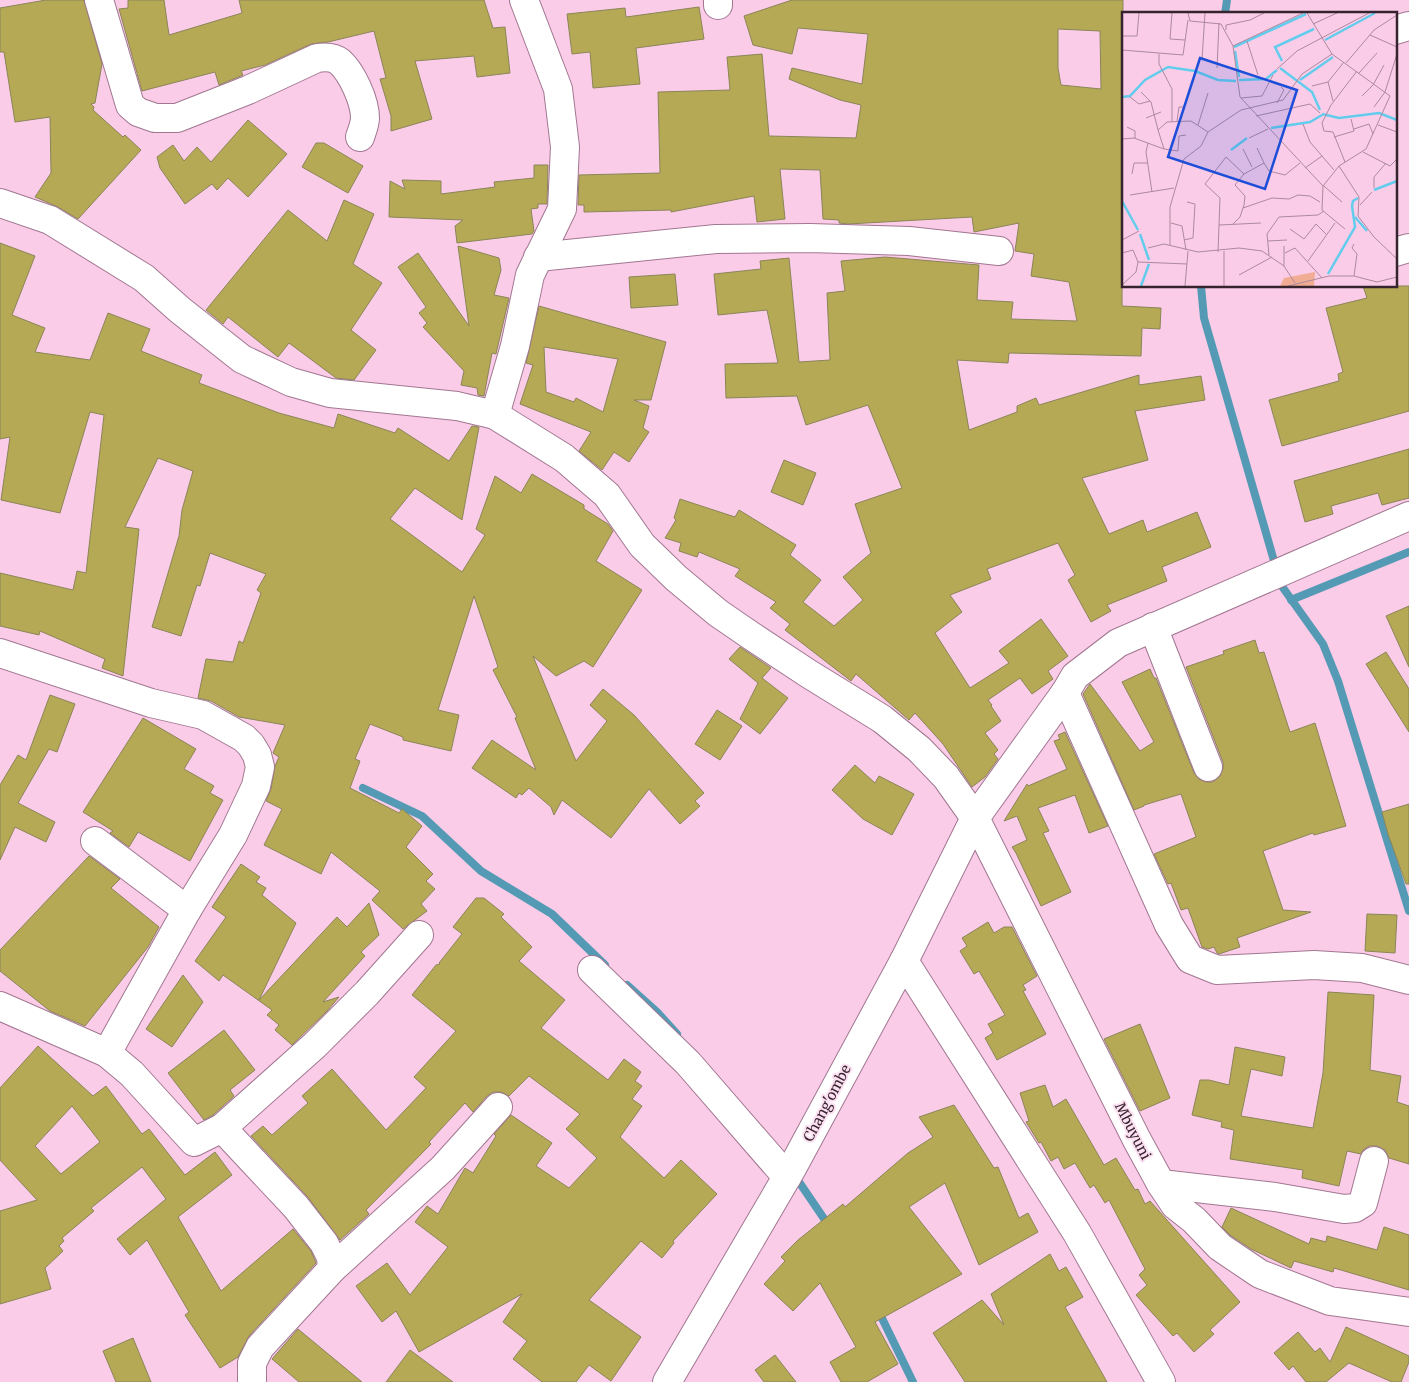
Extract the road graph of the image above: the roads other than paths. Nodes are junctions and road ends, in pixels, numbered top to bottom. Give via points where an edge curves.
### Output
1 (99, 0) edge
2 (524, 0) edge
3 (1409, 26) edge
4 (1396, 30) edge
5 (360, 136) dead end
6 (0, 204) edge
7 (1409, 248) edge
8 (999, 251) dead end
9 (1396, 252) edge
10 (538, 257) junction
11 (495, 415) junction
12 (1409, 516) edge
13 (1153, 627) junction
14 (0, 653) edge
15 (1065, 693) junction
16 (1208, 767) dead end
17 (975, 818) junction
18 (95, 841) dead end
19 (187, 910) junction
20 (419, 935) dead end
21 (904, 960) junction
22 (592, 970) dead end
23 (1409, 980) edge
24 (0, 1006) edge
25 (107, 1054) junction
26 (498, 1107) dead end
27 (222, 1128) junction
28 (1374, 1161) dead end
29 (787, 1177) junction
30 (1161, 1184) junction
31 (332, 1269) junction
32 (1409, 1312) edge
33 (252, 1382) edge
34 (667, 1382) edge
35 (1161, 1382) edge

1 - 5 street via 130,105 138,112 155,118 177,118 326,57 339,61 354,82 366,120
2 - 10 street via 558,89 565,146 562,208
3 - 4 street
6 - 11 street, Mbuyuni via 50,220 144,278 242,359 291,382 330,393 457,406
7 - 9 street
8 - 10 street via 909,242 716,239
10 - 11 street via 530,275 515,346
11 - 17 street, Mbuyuni via 564,458 607,495 642,545 718,613 882,719 919,749 946,777
12 - 13 street, Chang'ombe
13 - 15 street, Chang'ombe via 1111,648 1075,676
13 - 16 street
14 - 19 street via 151,703 203,715 251,745 260,767 256,786 233,836
15 - 17 street, Chang'ombe
15 - 23 street via 1169,926 1190,959 1217,970 1314,965 1362,968
17 - 21 street, Chang'ombe
17 - 30 street, Mbuyuni
18 - 19 street
19 - 25 street
20 - 27 street via 367,994
21 - 29 street, Chang'ombe
21 - 35 street via 1077,1232
22 - 29 street via 688,1063
24 - 25 street
25 - 27 street via 132,1074 194,1142
26 - 31 street via 443,1168
27 - 31 street via 296,1207 324,1243
28 - 30 street via 1363,1202 1355,1208
29 - 34 street, Chang'ombe
30 - 32 street, Mbuyuni via 1175,1206 1220,1247 1260,1274 1330,1300
31 - 33 street via 260,1347 252,1363

